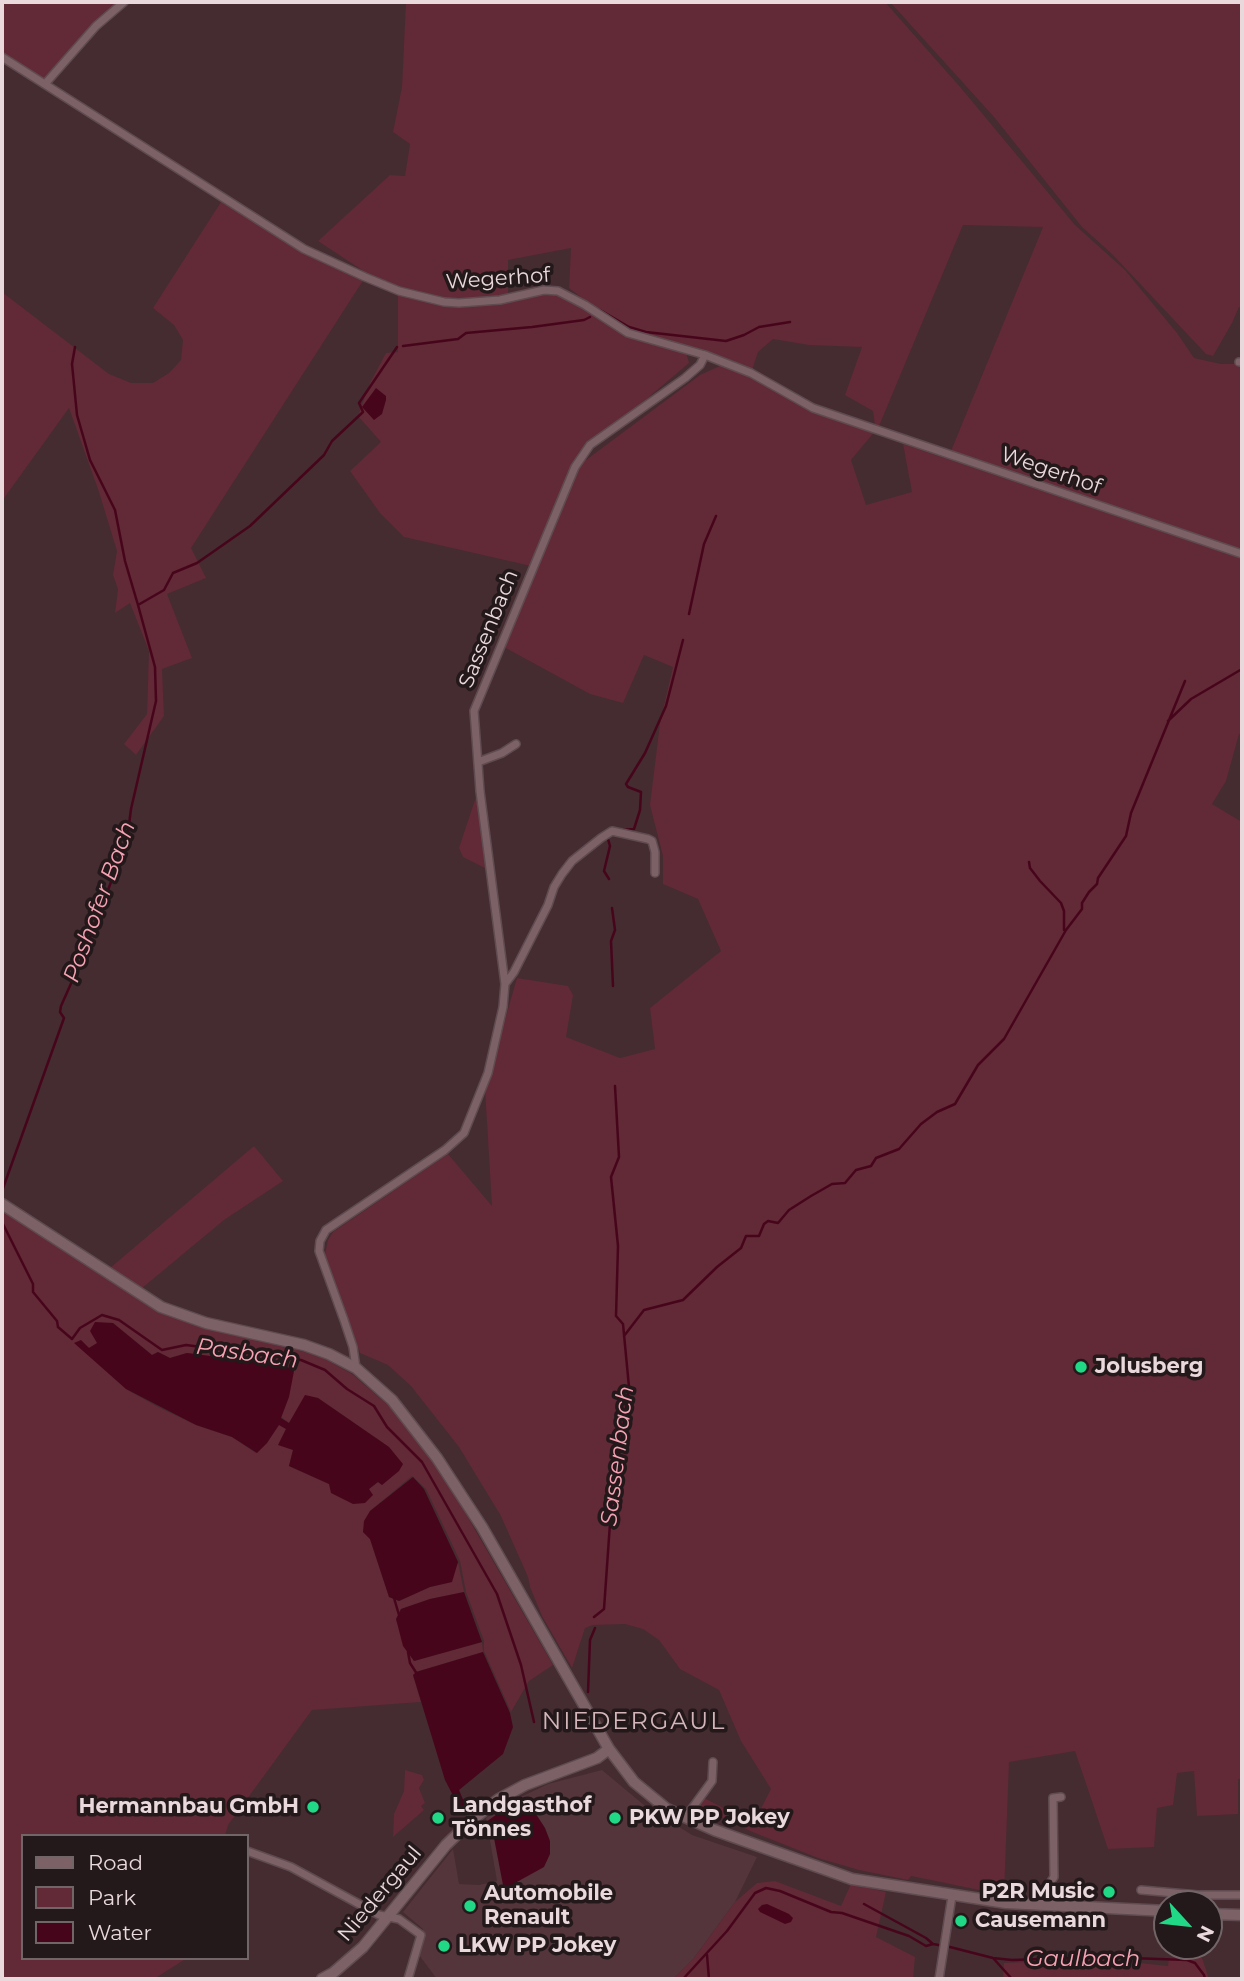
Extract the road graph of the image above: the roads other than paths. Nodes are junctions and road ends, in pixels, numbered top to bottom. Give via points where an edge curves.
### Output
1 (124, 2) edge
2 (2, 57) edge
3 (45, 84) junction
4 (705, 355) junction
5 (1242, 554) edge
6 (516, 744) dead end
7 (478, 762) junction
8 (655, 873) dead end
9 (505, 984) junction
10 (2, 1205) edge
11 (356, 1368) junction
12 (608, 1749) junction
13 (713, 1762) dead end
14 (1061, 1797) dead end
15 (685, 1818) junction
16 (248, 1851) edge
17 (1141, 1890) dead end
18 (1242, 1895) edge
19 (952, 1896) junction
20 (1041, 1906) junction
21 (1153, 1910) edge
22 (1223, 1914) edge
23 (1242, 1915) edge
24 (388, 1918) junction
25 (322, 1979) edge
26 (408, 1979) edge
27 (939, 1979) edge

1 - 3 street via 96,26
2 - 3 street, Wegerhof
3 - 4 street, Wegerhof via 304,249 399,291 459,303 552,290 585,305 628,334
4 - 5 street, Wegerhof via 751,373 813,408
4 - 7 street, Sassenbach via 685,378 590,445 575,467 474,711
6 - 7 street
7 - 9 street, Sassenbach
8 - 9 street, Sassenbach via 655,852 648,839 612,831 601,838 562,874
9 - 11 street, Sassenbach via 488,1073 464,1133 326,1230 320,1241 319,1251
10 - 11 main road via 161,1307 206,1323 304,1345
11 - 12 main road via 392,1400 437,1458 482,1527
12 - 15 main road via 645,1792
12 - 24 main road, Niedergaul via 597,1758 525,1785 490,1806 446,1845
13 - 15 street via 712,1781
14 - 20 street via 1053,1798 1054,1877 1041,1896
15 - 19 main road via 852,1879
16 - 24 street via 291,1867
17 - 18 street
19 - 20 main road
19 - 27 street
20 - 21 main road
22 - 23 main road
24 - 25 main road, Niedergaul via 351,1958
24 - 26 street via 399,1919 421,1935

